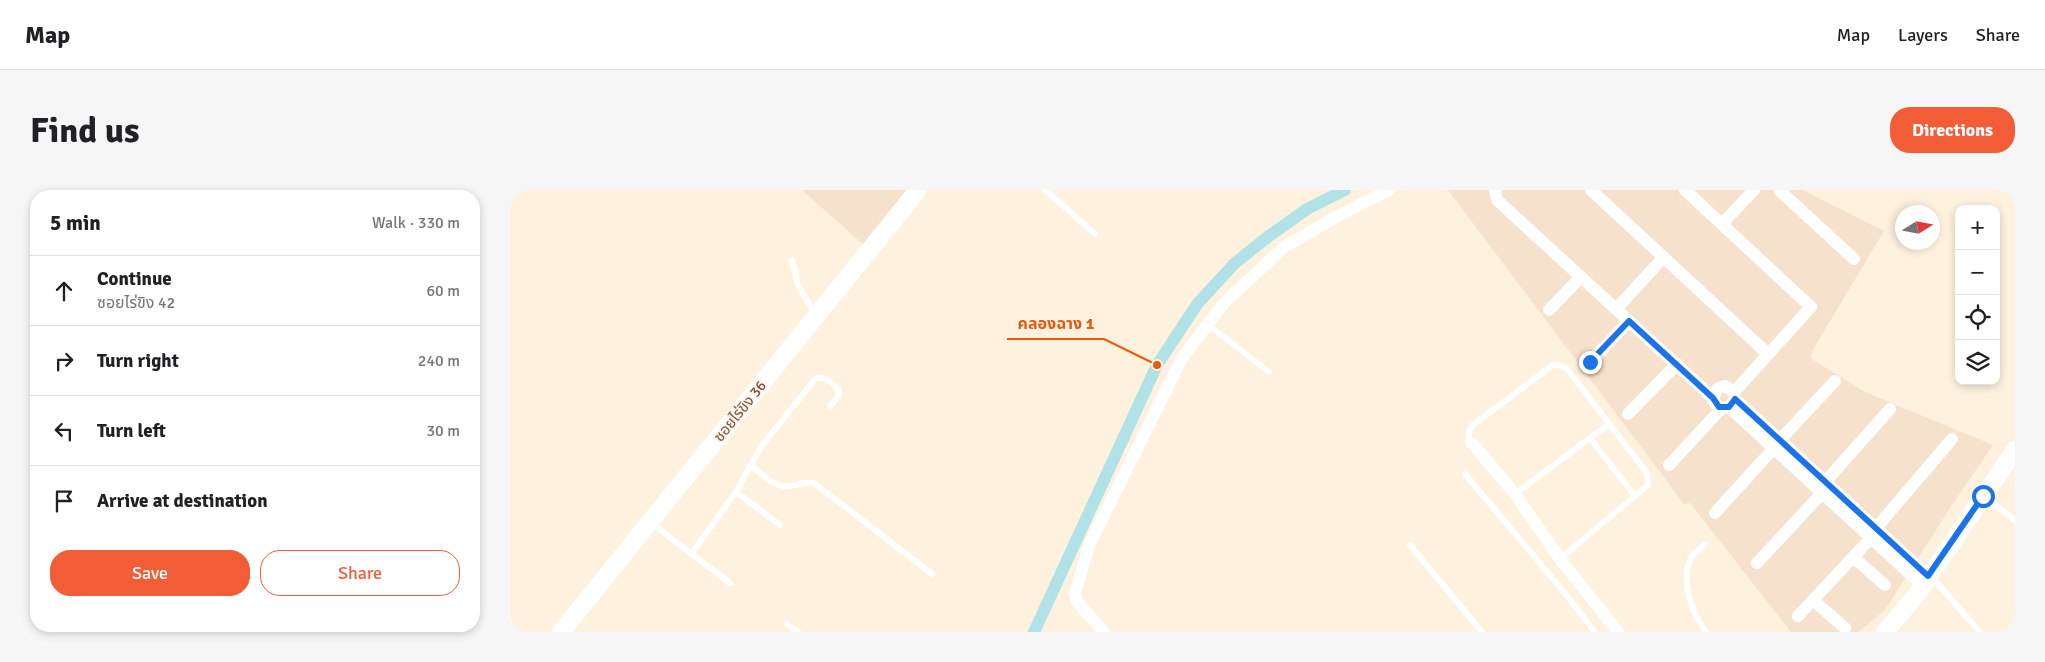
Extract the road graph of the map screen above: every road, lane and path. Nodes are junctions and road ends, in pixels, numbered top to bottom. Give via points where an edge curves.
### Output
1 (918, 190) edge
2 (1045, 190) edge
3 (1389, 190) edge
4 (1495, 190) edge
5 (1591, 190) edge
6 (1685, 190) edge
7 (1754, 190) edge
8 (1779, 190) edge
9 (1722, 224) junction
10 (1095, 234) dead end
11 (1664, 257) junction
12 (1854, 259) dead end
13 (792, 260) dead end
14 (1581, 277) junction
15 (1616, 309) junction
16 (1549, 310) dead end
17 (816, 316) junction
18 (1629, 321) junction
19 (1206, 324) junction
20 (1768, 354) junction
21 (1590, 362) dead end
22 (1676, 364) junction
23 (1269, 372) dead end
24 (1835, 381) dead end
25 (1713, 398) junction
26 (1730, 401) junction
27 (830, 406) dead end
28 (1890, 409) dead end
29 (1628, 414) dead end
30 (1608, 424) junction
31 (1590, 438) junction
32 (1952, 439) dead end
33 (1471, 442) joint
34 (1777, 444) junction
35 (2015, 450) edge
36 (750, 464) junction
37 (1669, 465) dead end
38 (1465, 474) dead end
39 (1824, 487) junction
40 (736, 492) junction
41 (1516, 494) junction
42 (1635, 496) junction
43 (1983, 496) junction
44 (1715, 513) dead end
45 (2015, 520) edge
46 (650, 522) junction
47 (780, 525) dead end
48 (1874, 533) junction
49 (1705, 544) dead end
50 (1410, 545) dead end
51 (692, 553) junction
52 (1853, 557) junction
53 (1560, 559) junction
54 (1757, 563) dead end
55 (932, 574) dead end
56 (1927, 578) junction
57 (730, 583) dead end
58 (1885, 586) dead end
59 (1813, 600) junction
60 (1798, 616) dead end
61 (787, 624) dead end
62 (1845, 628) dead end
63 (561, 632) edge
64 (798, 632) edge
65 (1104, 632) edge
66 (1482, 632) edge
67 (1596, 632) edge
68 (1618, 632) edge
69 (1706, 632) edge
70 (1886, 632) edge
71 (1980, 632) edge

1 - 17 street, ซอยไร่ขิง 36
2 - 10 lane
3 - 19 street via 1284,247
4 - 14 street via 1497,200
5 - 11 street
6 - 9 street
7 - 9 street
8 - 12 street
9 - 20 street via 1811,307
11 - 15 street
11 - 20 street
13 - 17 lane via 798,285
14 - 15 street
14 - 16 street
15 - 18 street
17 - 46 street, ซอยไร่ขิง 36
18 - 21 street
18 - 22 street
19 - 23 lane
19 - 65 street via 1182,358 1090,543 1074,598
20 - 26 street
22 - 25 street
22 - 29 street
24 - 34 street
25 - 26 street via 1716,404
25 - 26 street via 1715,390 1721,386 1729,387
26 - 34 street
26 - 37 street
27 - 36 lane via 838,397 839,390 827,378 816,379
28 - 39 street
30 - 31 lane
30 - 33 lane via 1567,369 1553,365 1473,425 1468,431
30 - 42 lane via 1647,473 1648,485
31 - 41 lane
31 - 42 lane
32 - 48 street
33 - 41 street
34 - 39 street
34 - 44 street
35 - 43 street
36 - 40 lane
36 - 55 lane via 779,486 814,483
38 - 67 lane
39 - 48 street
39 - 54 street
40 - 47 lane
40 - 51 lane
41 - 53 street
42 - 53 lane
43 - 45 lane
43 - 56 street
46 - 51 lane
46 - 63 street, ซอยไร่ขิง 36
48 - 52 street
48 - 56 street
49 - 69 lane via 1691,558 1687,583
50 - 66 lane
51 - 57 lane
52 - 58 street
52 - 59 street
53 - 68 street
56 - 70 street
56 - 71 lane
59 - 60 street
59 - 62 street
61 - 64 lane

